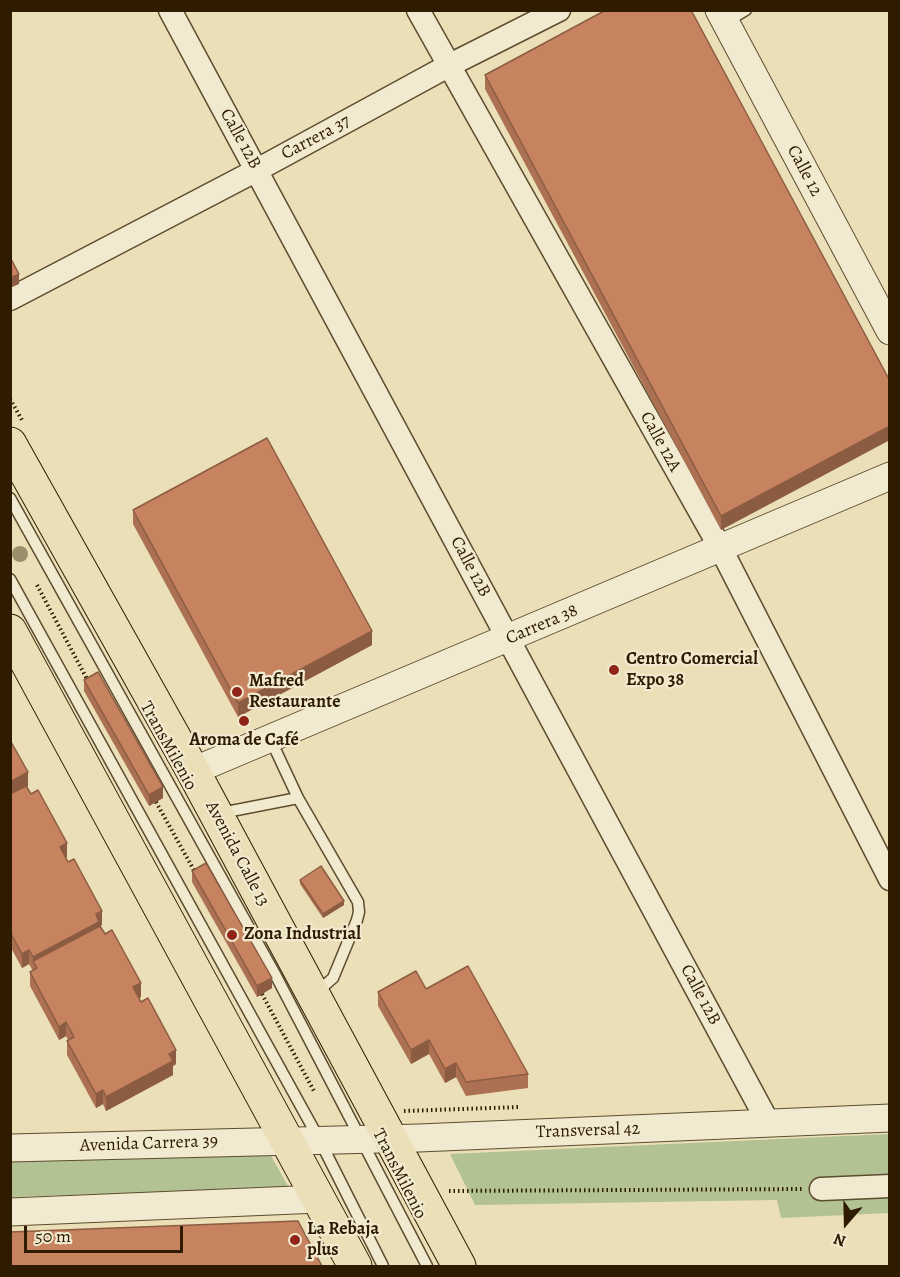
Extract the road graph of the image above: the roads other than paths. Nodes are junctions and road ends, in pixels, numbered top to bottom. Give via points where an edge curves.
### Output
1 (170, 10) edge
2 (418, 10) edge
3 (559, 10) edge
4 (730, 14) edge
5 (448, 66) junction
6 (257, 170) junction
7 (10, 299) edge
8 (890, 331) edge
9 (10, 444) edge
10 (890, 476) edge
11 (10, 498) edge
12 (721, 549) junction
13 (10, 579) edge
14 (12, 636) edge
15 (508, 639) junction
16 (272, 738) junction
17 (193, 771) junction
18 (298, 798) junction
19 (216, 814) junction
20 (890, 879) edge
21 (314, 995) junction
22 (890, 1118) edge
23 (769, 1124) junction
24 (303, 1139) junction
25 (376, 1139) junction
26 (10, 1148) edge
27 (890, 1186) edge
28 (821, 1189) road end
29 (319, 1199) junction
30 (10, 1212) edge
31 (355, 1266) edge
32 (383, 1266) edge
33 (427, 1266) edge
34 (459, 1266) edge

1 - 6 street, Calle 12B
2 - 5 street, Calle 12A
3 - 5 street, Carrera 37
4 - 8 street, Calle 12
5 - 6 street, Carrera 37
5 - 12 street, Calle 12A
6 - 7 street, Carrera 37
6 - 15 street, Calle 12B
9 - 17 main road, Avenida Calle 13
10 - 12 street, Carrera 38
11 - 25 lane, TransMilenio via 276,976
12 - 15 street, Carrera 38
12 - 20 street, Calle 12A
13 - 24 lane
14 - 24 main road
15 - 16 street, Carrera 38
15 - 23 street, Calle 12B
16 - 17 street, Carrera 38
16 - 18 lane
17 - 19 main road, Avenida Calle 13
18 - 19 lane
18 - 21 lane via 358,902 359,912 333,978
19 - 21 main road, Avenida Calle 13
21 - 25 main road, Avenida Calle 13
22 - 23 street, Transversal 42
23 - 25 street, Transversal 42
24 - 25 street, Transversal 42
24 - 26 street, Avenida Carrera 39
24 - 29 main road
24 - 32 lane
25 - 33 lane, TransMilenio
25 - 34 main road, Avenida Calle 13 via 419,1191
27 - 28 street
29 - 30 street
29 - 31 main road

